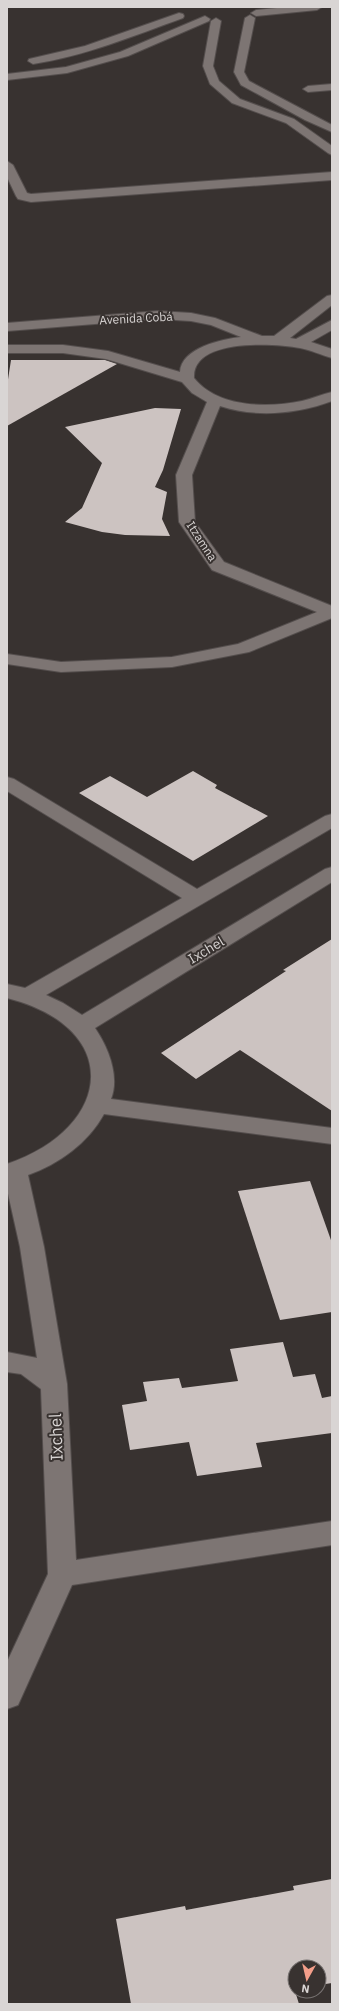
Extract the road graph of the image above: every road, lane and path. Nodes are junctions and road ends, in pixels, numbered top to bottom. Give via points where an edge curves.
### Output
1 (317, 7) edge
2 (252, 13) edge
3 (215, 20) junction
4 (237, 20) dead end
5 (20, 62) dead end
6 (7, 77) edge
7 (332, 87) edge
8 (308, 89) dead end
9 (332, 129) edge
10 (332, 151) edge
11 (7, 165) edge
12 (332, 176) edge
13 (332, 299) edge
14 (332, 324) edge
15 (7, 327) edge
16 (261, 340) junction
17 (278, 340) junction
18 (298, 343) junction
19 (7, 349) edge
20 (331, 353) edge
21 (187, 378) junction
22 (332, 396) edge
23 (215, 400) junction
24 (297, 407) junction
25 (325, 413) dead end
26 (332, 612) edge
27 (7, 659) edge
28 (7, 783) edge
29 (332, 820) edge
30 (332, 874) edge
31 (197, 898) junction
32 (17, 994) edge
33 (81, 1026) junction
34 (97, 1105) junction
35 (332, 1136) edge
36 (11, 1172) edge
37 (7, 1362) edge
38 (54, 1384) junction
39 (332, 1533) edge
40 (62, 1574) junction
41 (7, 1695) edge

1 - 2 street
2 - 4 street
2 - 9 street via 239,72 245,83
3 - 5 street via 190,13 95,46 47,59
3 - 6 street via 124,54 67,70
3 - 10 street via 208,66 214,82 236,101 290,121
7 - 8 street
11 - 12 street via 22,196 31,198
13 - 17 street
14 - 18 street
15 - 16 street, Avenida Cobá via 164,315 215,322
16 - 17 street
16 - 21 street via 215,347 197,356 188,366
17 - 18 street
18 - 20 street
19 - 21 street via 63,349 108,355
21 - 23 street via 197,390
22 - 24 street
23 - 24 street via 261,408
23 - 26 street, Itzamna via 184,475 187,522 218,566
24 - 25 street
26 - 27 street via 243,648 172,662 61,667
28 - 31 street
29 - 31 street
30 - 33 street, Ixchel
31 - 32 street
32 - 33 street via 57,1009
33 - 34 street via 94,1044 102,1064 103,1084
34 - 35 street
34 - 36 street via 85,1126 66,1144 42,1159
36 - 38 street, Ixchel via 32,1247
37 - 38 street via 27,1365
38 - 40 street, Ixchel
39 - 40 street
40 - 41 street, Ixchel

